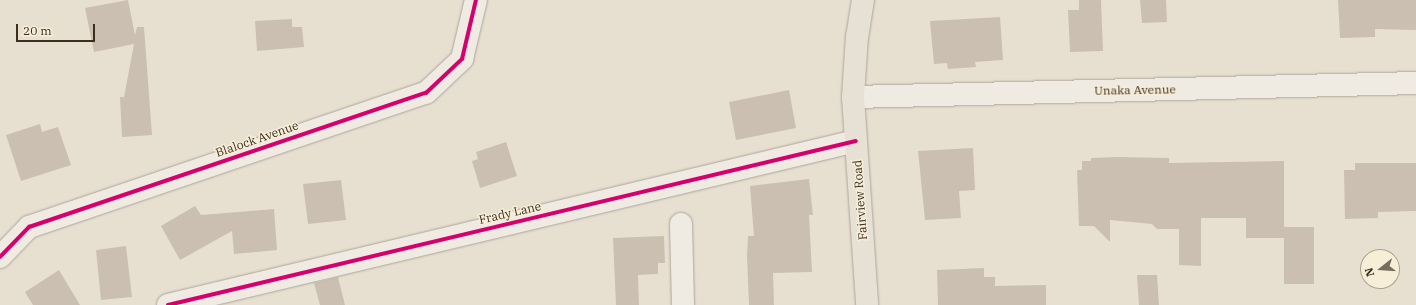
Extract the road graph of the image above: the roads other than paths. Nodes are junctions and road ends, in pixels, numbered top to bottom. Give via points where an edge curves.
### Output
1 (476, 0) edge
2 (863, 0) edge
3 (1416, 83) edge
4 (853, 97) junction
5 (856, 140) junction
6 (681, 224) dead end
7 (0, 257) edge
8 (168, 305) edge
9 (683, 305) edge
10 (867, 305) edge

1 - 7 street, Blalock Avenue via 462,59 426,93 29,227
2 - 4 main road, Fairview Road via 857,36
3 - 4 street, Unaka Avenue
4 - 5 main road, Fairview Road
5 - 8 street, Frady Lane
5 - 10 main road, Fairview Road
6 - 9 street

